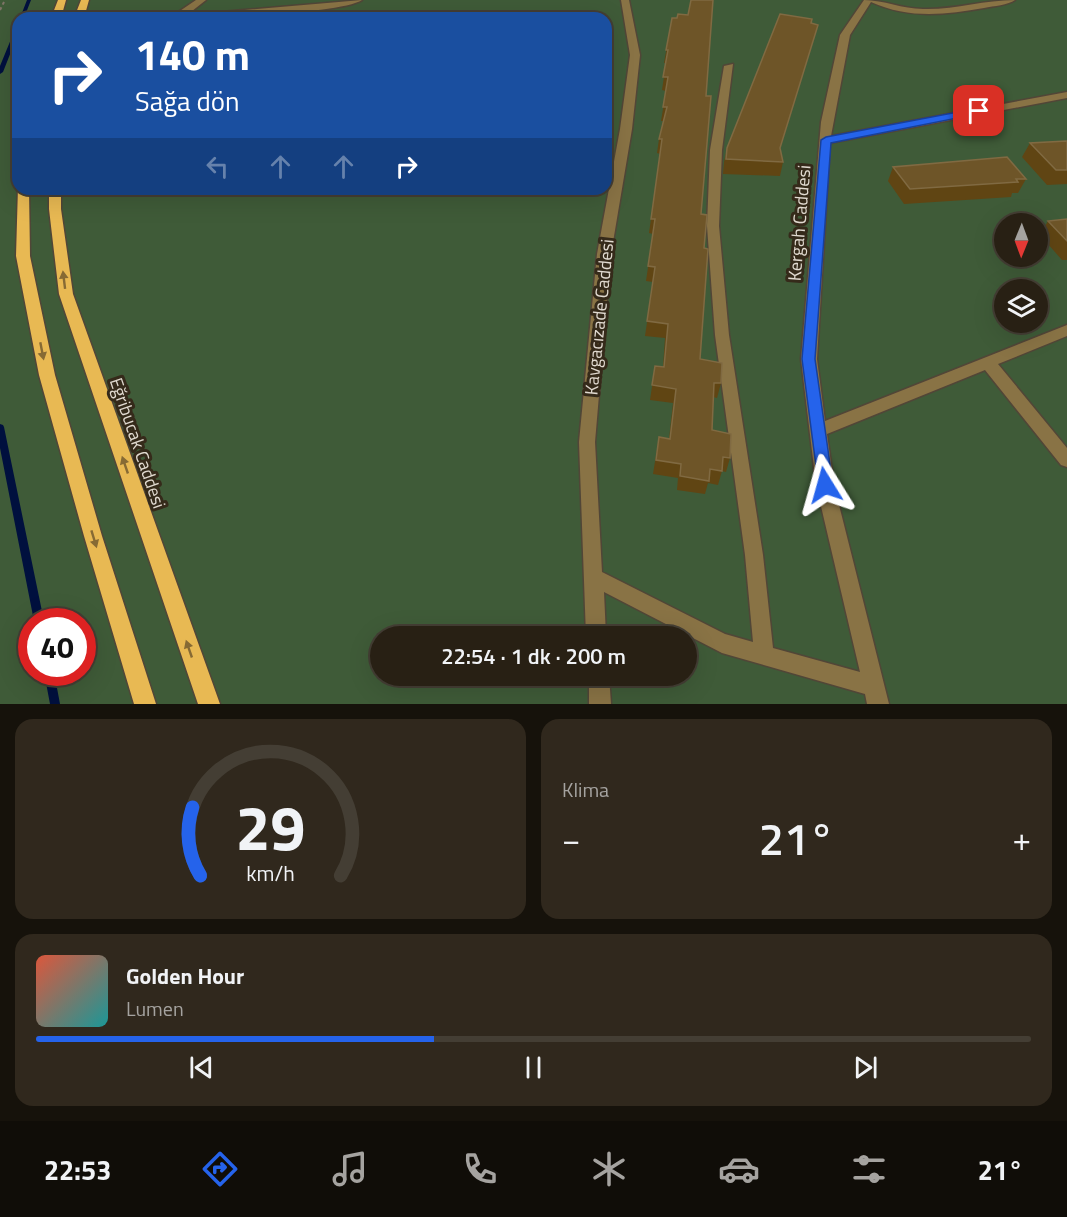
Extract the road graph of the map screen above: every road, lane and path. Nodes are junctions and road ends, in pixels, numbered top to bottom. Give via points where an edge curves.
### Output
1 (4, 0) edge
2 (202, 0) edge
3 (358, 0) edge
4 (625, 0) edge
5 (870, 0) edge
6 (1011, 0) edge
7 (0, 10) edge
8 (185, 12) edge
9 (249, 12) edge
10 (729, 66) dead end
11 (1067, 94) edge
12 (826, 140) junction
13 (23, 195) edge
14 (55, 195) edge
15 (1067, 330) edge
16 (988, 363) junction
17 (818, 432) junction
18 (1067, 460) edge
19 (593, 577) junction
20 (596, 626) edge
21 (764, 655) junction
22 (599, 686) edge
23 (875, 695) edge
24 (145, 704) edge
25 (209, 704) edge
26 (600, 704) edge

1 - 7 path
2 - 8 street
3 - 9 street
4 - 19 street, Kavgacızade Caddesi via 635,55 604,254 587,442
5 - 6 street via 915,11
5 - 12 street, Kergah Caddesi via 845,35 826,122
10 - 21 street via 716,150 713,226 722,335 754,555
11 - 12 street
12 - 17 street, Kergah Caddesi via 808,359
13 -> 24 main road via 23,256 47,375
25 -> 14 main road, Eğribucak Caddesi via 66,294
15 - 16 street
16 - 17 street
16 - 18 street
17 - 23 street, Kergah Caddesi via 825,485
19 - 20 street, Kavgacızade Caddesi
19 - 21 street via 722,643
21 - 23 street
22 - 26 street

